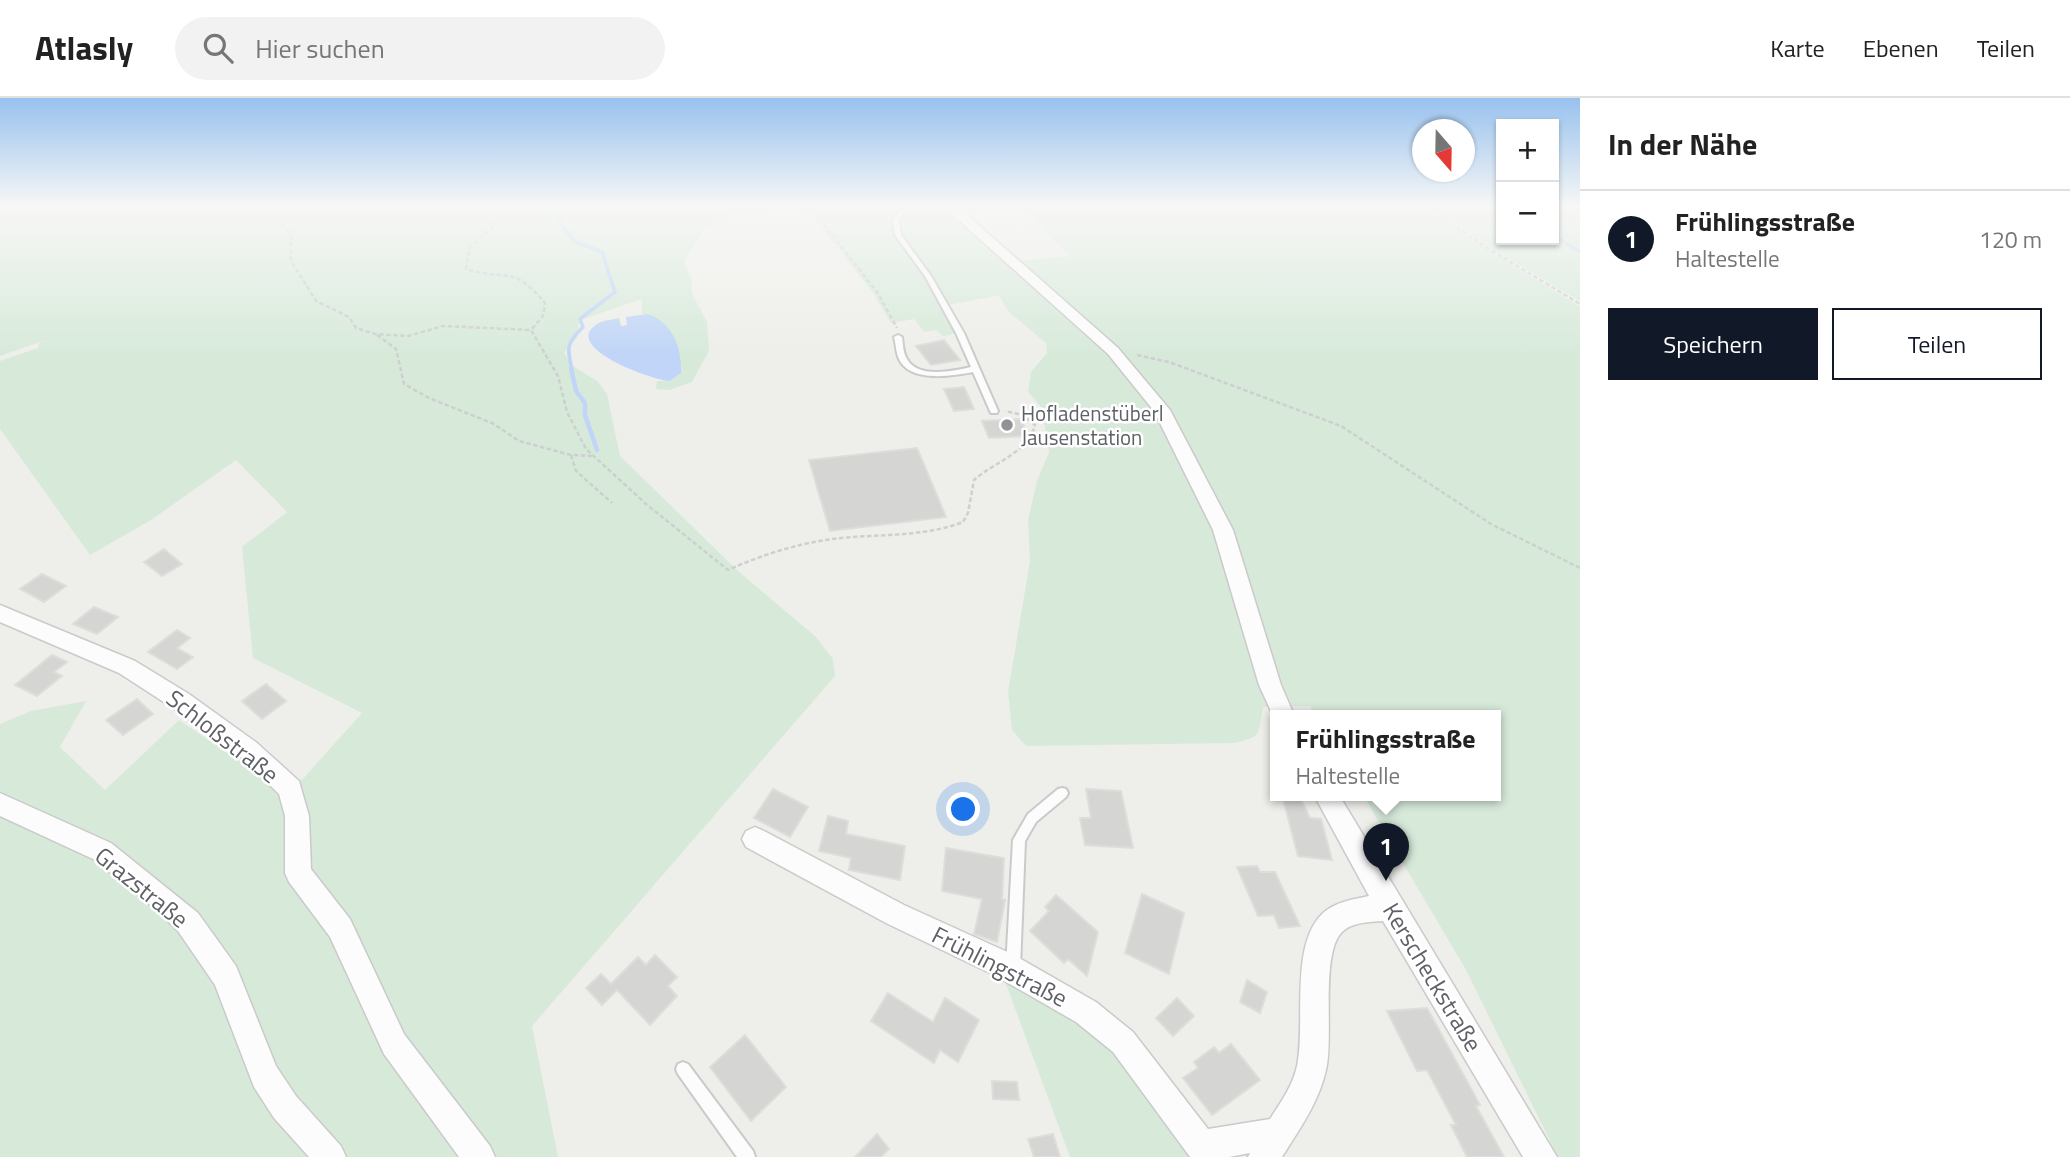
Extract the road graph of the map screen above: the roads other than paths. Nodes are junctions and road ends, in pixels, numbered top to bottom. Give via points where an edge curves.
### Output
1 (914, 256) edge
2 (1006, 256) edge
3 (898, 337) road end
4 (975, 369) junction
5 (993, 411) road end
6 (0, 613) edge
7 (1281, 710) edge
8 (1062, 793) dead end
9 (1329, 801) edge
10 (0, 804) edge
11 (755, 839) dead end
12 (1390, 907) junction
13 (1013, 970) junction
14 (683, 1069) dead end
15 (1271, 1145) edge
16 (1205, 1151) edge
17 (330, 1157) edge
18 (479, 1157) edge
19 (747, 1157) edge
20 (1541, 1157) edge

1 - 4 lane via 945,305
2 - 7 street via 1113,351 1163,410 1223,530
3 - 4 lane via 903,360 911,368 942,375
4 - 5 lane
6 - 18 street, Schloßstraße via 127,667 249,750 290,789 297,816 298,873 340,928 394,1044
8 - 13 lane via 1032,818 1019,840
9 - 12 street, Kerscheckstraße
10 - 17 street, Grazstraße via 102,851 188,922 226,976 265,1076 285,1107
11 - 13 street, Frühlingstraße
12 - 15 street, Frühlingstraße via 1341,917 1326,931 1317,967 1312,1068
12 - 20 street, Kerscheckstraße
13 - 16 street, Frühlingstraße via 1108,1027
14 - 19 lane
15 - 16 street, Frühlingstraße

